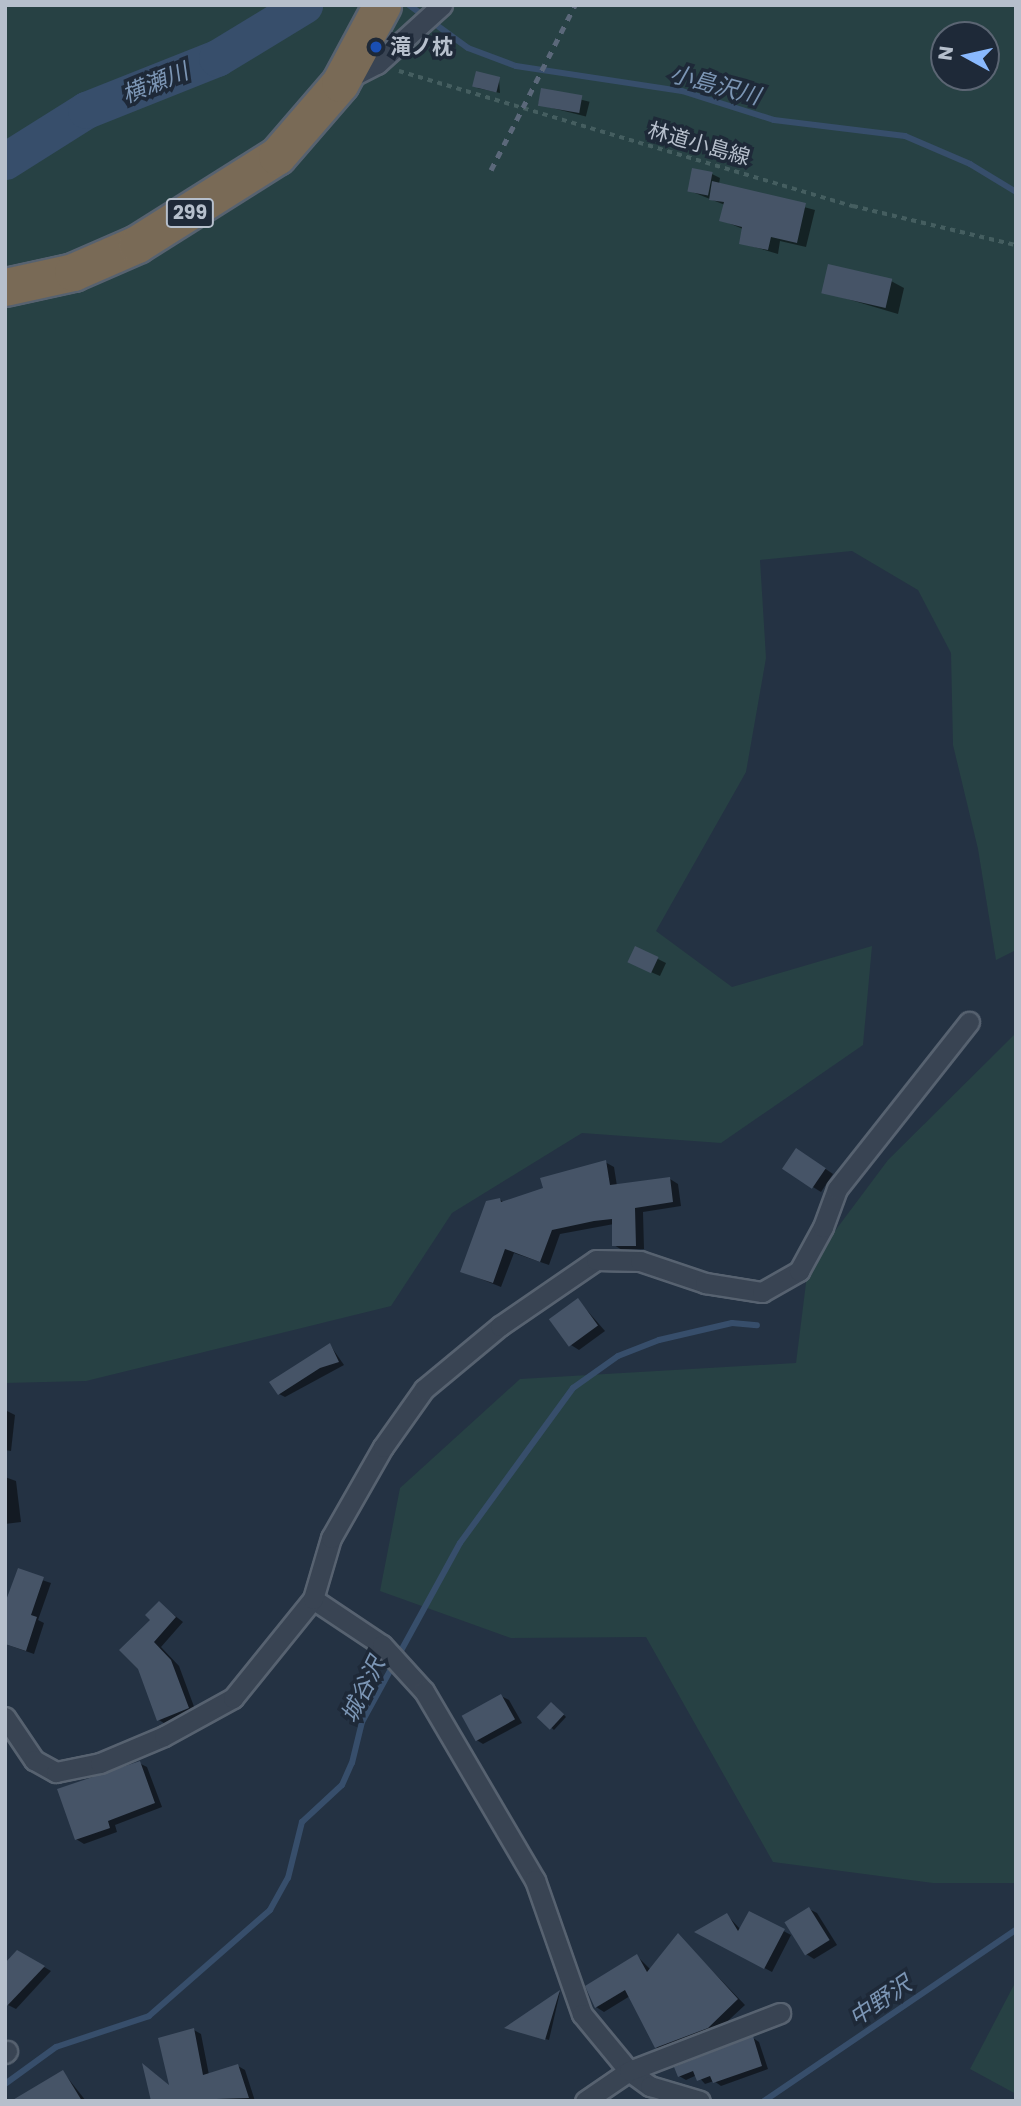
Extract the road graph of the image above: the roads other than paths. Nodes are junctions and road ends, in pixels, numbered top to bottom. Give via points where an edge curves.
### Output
1 (442, 5) edge
2 (376, 33) edge
3 (5, 287) edge
4 (969, 1023) dead end
5 (317, 1601) junction
6 (5, 1717) edge
7 (779, 2012) dead end
8 (629, 2071) junction
9 (585, 2101) edge
10 (700, 2101) edge

1 - 2 street via 405,38
2 - 3 highway, 299 via 278,156 137,244 73,272
4 - 5 street via 837,1189 799,1271 762,1292 705,1283 640,1261 596,1260 500,1326 424,1389 383,1447 331,1538
5 - 6 street via 233,1698 164,1736 100,1763 68,1771 46,1768 34,1760
5 - 8 street via 382,1645 424,1691 535,1880 582,2014
7 - 8 street
8 - 9 street
8 - 10 street via 650,2085

